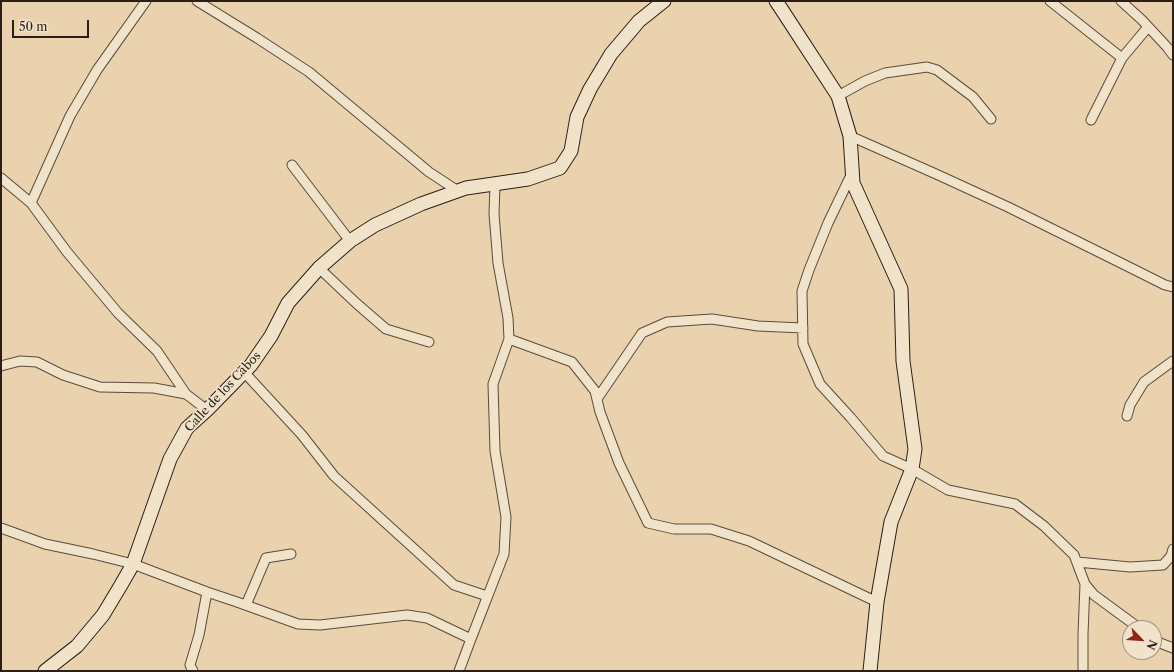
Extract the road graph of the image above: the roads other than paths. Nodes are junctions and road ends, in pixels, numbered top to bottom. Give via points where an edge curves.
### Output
1 (146, 1) edge
2 (197, 1) edge
3 (664, 1) edge
4 (776, 1) edge
5 (1050, 1) edge
6 (1121, 1) edge
7 (1148, 27) junction
8 (1173, 55) edge
9 (1122, 58) junction
10 (838, 96) junction
11 (991, 119) dead end
12 (1091, 120) dead end
13 (850, 136) junction
14 (292, 165) dead end
15 (853, 171) junction
16 (1, 178) edge
17 (496, 185) junction
18 (458, 191) junction
19 (31, 203) junction
20 (350, 241) junction
21 (319, 268) junction
22 (1173, 287) edge
23 (803, 328) junction
24 (509, 339) junction
25 (429, 342) dead end
26 (1173, 361) edge
27 (1, 366) edge
28 (244, 372) junction
29 (186, 394) junction
30 (597, 399) junction
31 (208, 410) junction
32 (1127, 416) dead end
33 (912, 469) junction
34 (1, 528) edge
35 (1173, 549) edge
36 (291, 554) dead end
37 (1077, 562) junction
38 (132, 564) junction
39 (1086, 584) junction
40 (207, 592) junction
41 (487, 596) junction
42 (877, 602) junction
43 (246, 605) junction
44 (1128, 620) edge
45 (471, 638) junction
46 (1162, 644) edge
47 (1173, 648) edge
48 (45, 671) edge
49 (193, 671) edge
50 (459, 671) edge
51 (870, 671) edge
52 (1083, 671) edge

1 - 19 street via 97,70 70,116
2 - 18 street via 309,72 429,172
3 - 17 street, Calle de los Cabos via 639,21 611,54 577,118 571,151 560,168 528,179
4 - 10 street
5 - 9 street
6 - 7 street
7 - 8 street
7 - 9 street
9 - 12 street
10 - 11 street via 885,73 927,67 938,70 973,97
10 - 13 street
13 - 15 street
13 - 22 street via 1008,207 1165,286
14 - 20 street
15 - 23 street via 828,223 802,291
15 - 33 street via 853,182 901,289 903,361 915,449
16 - 19 street
17 - 18 street, Calle de los Cabos
17 - 24 street via 494,214 498,263 508,318
18 - 20 street, Calle de los Cabos via 374,225
19 - 29 street via 67,252 118,313 157,351
20 - 21 street, Calle de los Cabos
21 - 25 street via 386,329
21 - 28 street, Calle de los Cabos via 288,303 271,336
23 - 30 street via 758,326 712,319 668,322 642,333
23 - 33 street via 803,344 820,384 883,456
24 - 30 street via 572,362 595,391
24 - 41 street via 493,384 495,451 506,517 504,554
26 - 32 street via 1144,382 1130,405
27 - 29 street via 20,361 37,362 63,375 100,387 154,388
28 - 31 street, Calle de los Cabos
28 - 41 street via 302,435 334,476 454,585
29 - 31 street
30 - 42 street via 620,463 648,523 674,529 711,529 749,541
31 - 38 street, Calle de los Cabos via 187,428 170,459
33 - 37 street via 948,490 1014,504 1044,526 1074,555
33 - 42 street via 891,522
34 - 38 street via 45,544
35 - 37 street via 1171,556 1163,565 1130,567
36 - 43 street via 266,558
37 - 39 street
38 - 40 street
38 - 48 street, Calle de los Cabos via 103,614 77,646
39 - 44 street via 1094,595
39 - 52 street
40 - 43 street
40 - 49 street via 190,665
41 - 45 street
42 - 51 street
43 - 45 street via 298,624 320,625 407,615 427,618
45 - 50 street
46 - 47 street

